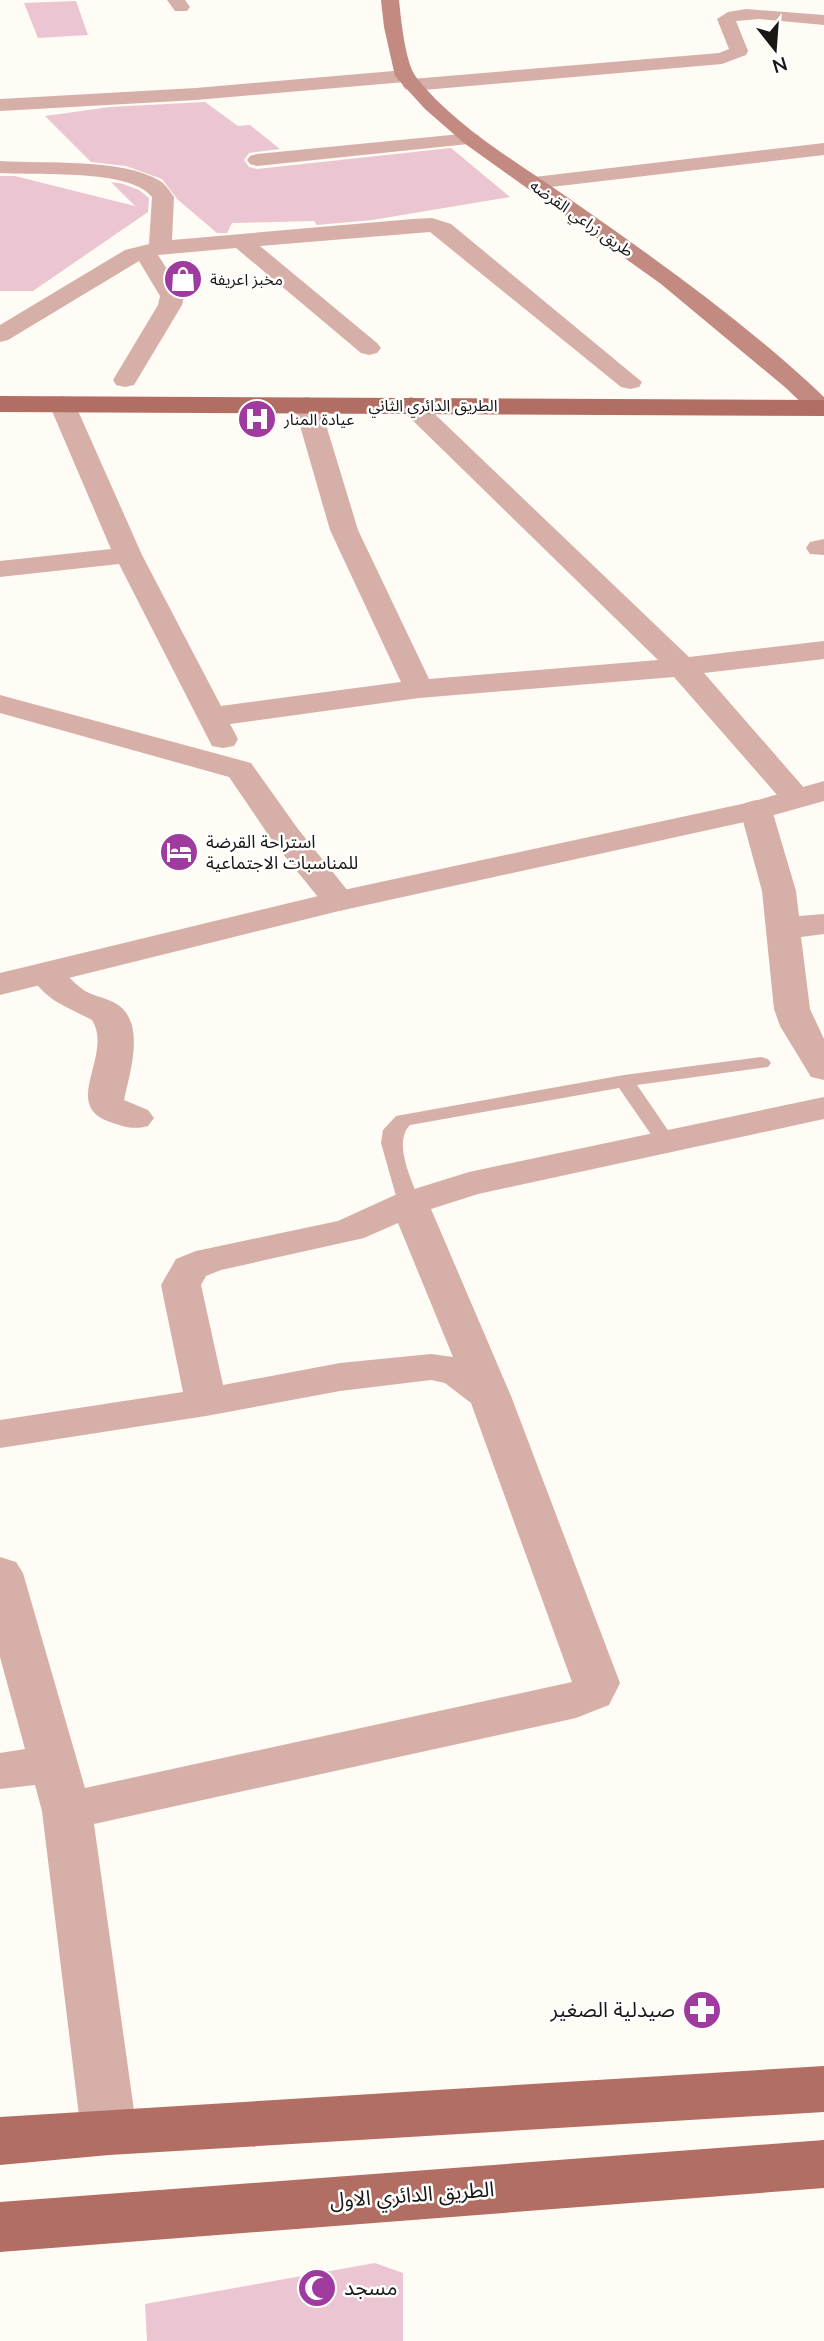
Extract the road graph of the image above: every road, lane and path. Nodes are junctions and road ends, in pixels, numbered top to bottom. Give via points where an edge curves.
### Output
1 (390, 0) edge
2 (750, 0) edge
3 (785, 17) junction
4 (824, 20) edge
5 (409, 81) junction
6 (0, 105) edge
7 (471, 139) junction
8 (824, 149) edge
9 (257, 160) dead end
10 (0, 167) edge
11 (534, 183) junction
12 (241, 241) junction
13 (152, 250) junction
14 (3, 329) edge
15 (369, 348) dead end
16 (97, 380) dead end
17 (125, 380) junction
18 (152, 380) dead end
19 (587, 382) dead end
20 (629, 382) junction
21 (657, 382) dead end
22 (754, 382) dead end
23 (795, 383) junction
24 (824, 383) edge
25 (0, 404) edge
26 (62, 404) junction
27 (307, 405) junction
28 (411, 405) junction
29 (822, 408) edge
30 (128, 555) junction
31 (0, 569) edge
32 (824, 650) edge
33 (682, 667) junction
34 (419, 689) junction
35 (0, 704) edge
36 (211, 717) junction
37 (240, 770) junction
38 (810, 794) edge
39 (756, 810) junction
40 (339, 901) junction
41 (824, 924) edge
42 (785, 928) junction
43 (46, 973) junction
44 (0, 984) edge
45 (761, 1063) dead end
46 (824, 1069) edge
47 (624, 1081) junction
48 (824, 1108) edge
49 (135, 1118) dead end
50 (666, 1142) junction
51 (409, 1203) junction
52 (490, 1396) junction
53 (206, 1402) junction
54 (0, 1434) edge
55 (0, 1573) edge
56 (55, 1764) junction
57 (0, 1770) edge
58 (67, 1811) junction
59 (824, 2089) edge
60 (109, 2132) junction
61 (0, 2141) edge
62 (824, 2164) edge
63 (0, 2227) edge

1 - 5 main road
2 - 3 street via 752,5
3 - 4 street
3 - 5 street via 730,16 726,19 739,51 722,58
5 - 6 street
5 - 7 main road, طريق زراعي القرضه
7 - 9 street
7 - 11 main road, طريق زراعي القرضه
8 - 11 street
10 - 13 street via 109,172 153,184 163,197
11 - 23 main road, طريق زراعي القرضه via 668,279
12 - 13 street
12 - 15 street
12 - 20 street via 432,225 443,229
13 - 14 street
13 - 17 street via 172,296
16 - 17 main road
17 - 18 main road
19 - 20 main road
20 - 21 main road
22 - 23 main road
23 - 24 main road
23 - 29 main road, طريق زراعي القرضه
25 - 26 main road, الطريق الدائري الثاني
26 - 27 main road, الطريق الدائري الثاني
26 - 30 street
27 - 28 main road, الطريق الدائري الثاني
27 - 34 street via 344,530
28 - 29 main road, الطريق الدائري الثاني
28 - 33 street
30 - 31 street
30 - 36 street
32 - 33 street
33 - 34 street
33 - 38 street
34 - 36 street
35 - 37 street
36 - 37 street
37 - 40 street
38 - 39 street
39 - 40 street
39 - 42 street
40 - 43 street
41 - 42 street
42 - 46 street via 792,1009 797,1026
43 - 44 street
43 - 49 street via 68,996 112,1019 117,1031 106,1100 109,1109
45 - 47 lane
47 - 50 lane
47 - 51 lane via 403,1120 393,1130 391,1143
48 - 50 street
50 - 51 street via 469,1184
51 - 52 street
51 - 53 street via 350,1230 190,1268 181,1285
52 - 53 street via 457,1371 431,1367 340,1377
52 - 58 street via 596,1683 592,1693 576,1702
53 - 54 street
55 - 56 street
56 - 57 street
56 - 58 street
58 - 60 street
59 - 60 main road
60 - 61 main road
62 - 63 main road, الطريق الدائري الاول

